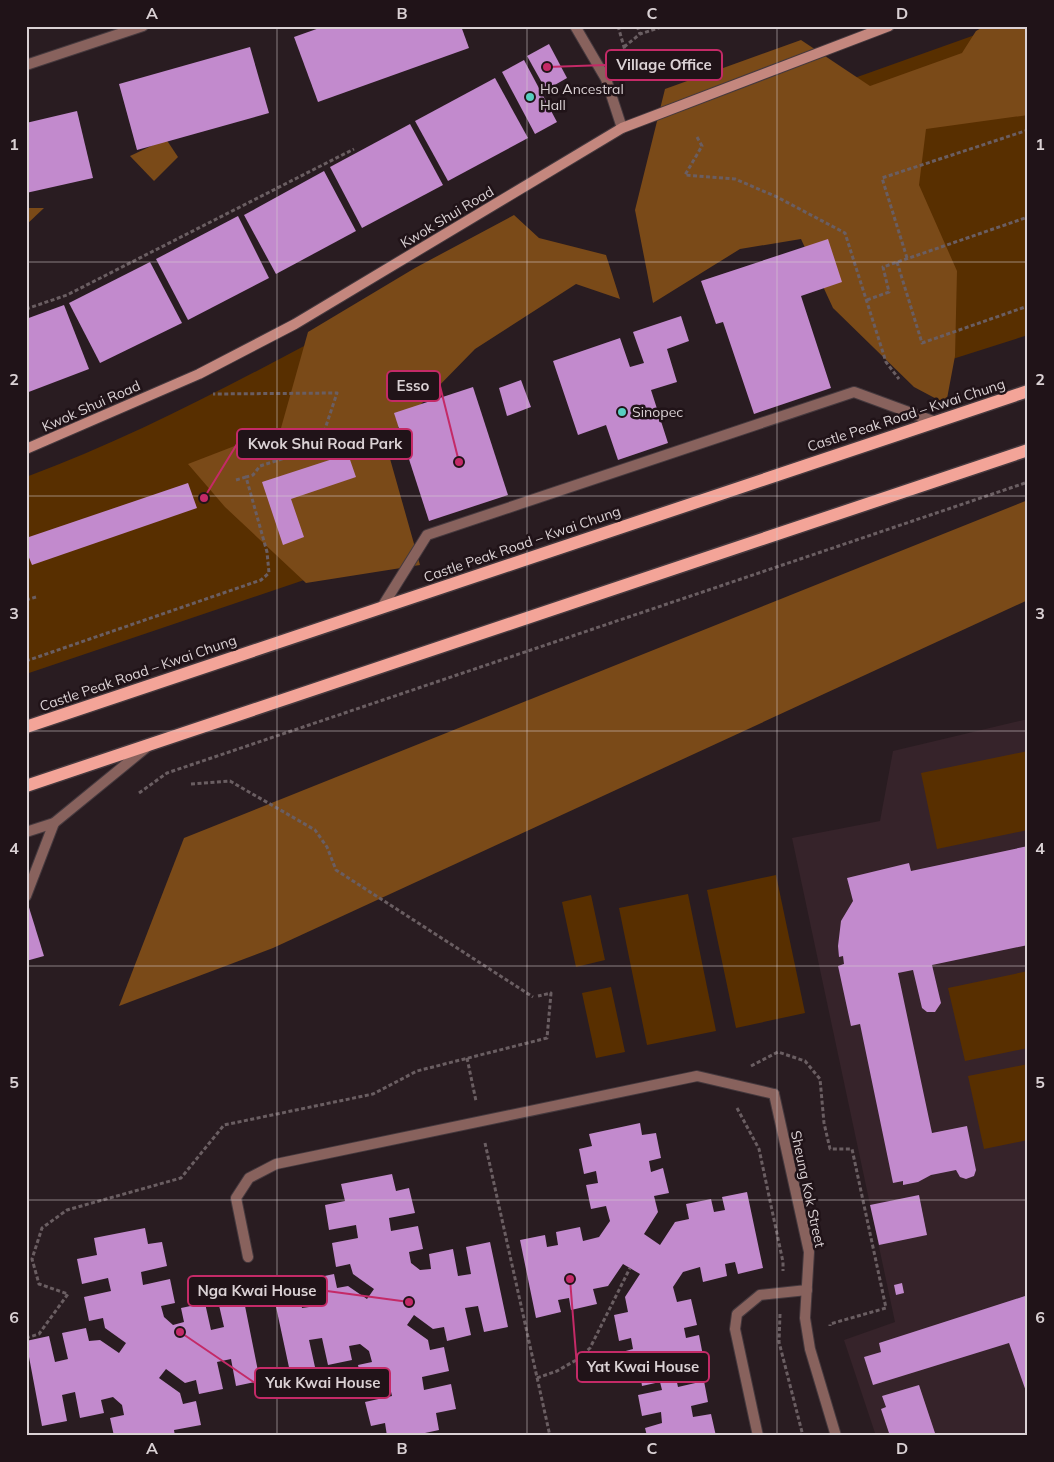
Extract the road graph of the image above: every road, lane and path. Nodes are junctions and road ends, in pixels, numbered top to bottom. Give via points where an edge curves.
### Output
1 (143, 26) edge
2 (575, 26) edge
3 (638, 26) edge
4 (665, 26) edge
5 (890, 26) edge
6 (640, 34) junction
7 (624, 47) dead end
8 (26, 65) edge
9 (622, 128) junction
10 (1028, 130) edge
11 (697, 137) dead end
12 (354, 148) dead end
13 (1028, 217) edge
14 (906, 258) junction
15 (897, 262) junction
16 (867, 300) junction
17 (1028, 306) edge
18 (26, 309) edge
19 (899, 379) dead end
20 (210, 389) dead end
21 (1028, 391) edge
22 (933, 421) junction
23 (26, 450) edge
24 (1028, 450) edge
25 (246, 477) junction
26 (236, 480) dead end
27 (1028, 482) edge
28 (36, 597) dead end
29 (26, 600) edge
30 (382, 607) junction
31 (26, 661) edge
32 (26, 727) edge
33 (148, 747) junction
34 (192, 784) dead end
35 (26, 786) edge
36 (139, 793) dead end
37 (54, 823) junction
38 (26, 832) edge
39 (26, 896) edge
40 (533, 997) dead end
41 (467, 1058) dead end
42 (737, 1084) junction
43 (480, 1121) junction
44 (759, 1149) dead end
45 (248, 1257) dead end
46 (630, 1268) dead end
47 (807, 1290) junction
48 (832, 1334) dead end
49 (537, 1378) junction
50 (550, 1436) edge
51 (758, 1436) edge
52 (836, 1436) edge

1 - 8 street
2 - 9 street via 606,79
3 - 6 path
4 - 6 path
5 - 9 street, Kwok Shui Road
6 - 7 path
9 - 23 street, Kwok Shui Road via 295,324 199,374
10 - 14 path via 882,178
11 - 16 path via 702,146 685,175 735,179 845,233
12 - 18 path via 67,295
13 - 14 path
14 - 15 path
15 - 16 path via 882,267 890,292
15 - 17 path via 922,343
16 - 19 path via 886,362
20 - 25 path via 213,394 337,394 319,447 260,466 253,475
21 - 22 main road, Castle Peak Road – Kwai Chung
22 - 30 main road, Castle Peak Road – Kwai Chung
22 - 30 street via 854,392 427,535
24 - 33 main road
25 - 26 path
25 - 31 path via 269,560 266,577
27 - 36 path via 167,773
28 - 29 path
30 - 32 main road, Castle Peak Road – Kwai Chung
33 - 35 main road
33 - 37 street
34 - 40 path via 230,781 315,830 327,847 336,870
37 - 38 street
37 - 39 street
41 - 43 path
42 - 43 street via 696,1076
42 - 44 path via 734,1094 738,1113
42 - 47 street, Sheung Kok Street via 774,1094 809,1252
42 - 48 path via 738,1077 755,1062 778,1052 805,1060 820,1079 830,1149 852,1149 886,1308 830,1324
43 - 45 street via 276,1164 249,1178 236,1198
43 - 49 path
46 - 49 path via 590,1348 557,1371
47 - 51 street via 760,1295 737,1314 735,1329
47 - 52 street, Sheung Kok Street via 805,1318 810,1349
49 - 50 path

